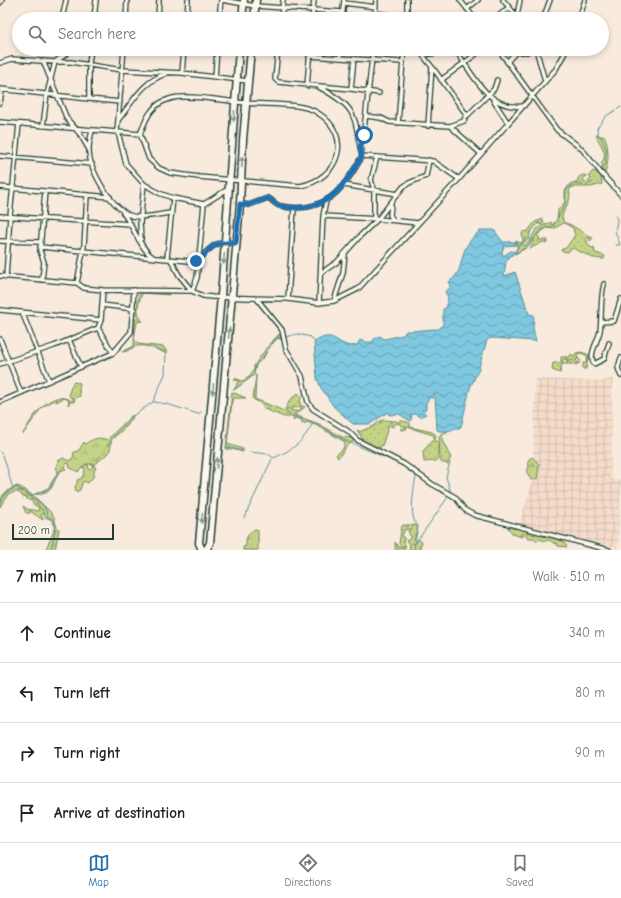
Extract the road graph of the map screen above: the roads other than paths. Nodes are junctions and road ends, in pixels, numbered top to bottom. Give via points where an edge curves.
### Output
1 (2, 0) edge
2 (66, 0) edge
3 (96, 0) edge
4 (127, 0) edge
5 (159, 0) edge
6 (188, 0) edge
7 (221, 0) edge
8 (283, 0) edge
9 (314, 0) edge
10 (376, 0) edge
11 (407, 0) edge
12 (478, 0) edge
13 (503, 0) edge
14 (520, 0) edge
15 (550, 0) edge
16 (585, 0) edge
17 (344, 1) edge
18 (461, 1) edge
19 (244, 2) edge
20 (0, 3) edge
21 (256, 3) edge
22 (283, 7) junction
23 (376, 7) junction
24 (509, 7) junction
25 (313, 9) junction
26 (467, 9) junction
27 (63, 12) edge
28 (95, 12) edge
29 (126, 12) edge
30 (158, 12) edge
31 (187, 12) edge
32 (220, 12) edge
33 (243, 12) edge
34 (282, 12) edge
35 (313, 12) edge
36 (343, 12) joint
37 (375, 12) edge
38 (407, 12) edge
39 (469, 12) edge
40 (503, 12) edge
41 (514, 12) edge
42 (519, 12) edge
43 (546, 12) edge
44 (581, 12) edge
45 (63, 56) edge
46 (90, 56) edge
47 (123, 56) edge
48 (183, 56) edge
49 (216, 56) edge
50 (239, 56) edge
51 (250, 56) edge
52 (278, 56) edge
53 (309, 56) joint
54 (372, 56) edge
55 (403, 56) edge
56 (424, 56) edge
57 (459, 56) edge
58 (474, 56) edge
59 (502, 56) edge
60 (512, 56) edge
61 (538, 56) edge
62 (564, 56) edge
63 (340, 57) joint
64 (354, 58) junction
65 (372, 60) junction
66 (42, 61) junction
67 (55, 62) junction
68 (403, 62) junction
69 (506, 62) junction
70 (0, 63) edge
71 (89, 63) junction
72 (463, 64) junction
73 (432, 67) junction
74 (122, 70) junction
75 (169, 72) junction
76 (182, 73) junction
77 (215, 77) junction
78 (51, 78) junction
79 (237, 80) junction
80 (441, 80) junction
81 (497, 80) dead end
82 (248, 81) junction
83 (545, 81) junction
84 (307, 86) junction
85 (319, 87) junction
86 (1, 89) edge
87 (351, 89) junction
88 (369, 91) junction
89 (379, 93) dead end
90 (46, 94) junction
91 (58, 96) junction
92 (490, 96) junction
93 (532, 96) junction
94 (89, 98) junction
95 (120, 102) junction
96 (235, 102) junction
97 (0, 103) edge
98 (246, 103) junction
99 (524, 106) junction
100 (366, 116) junction
101 (467, 116) junction
102 (118, 120) junction
103 (0, 122) edge
104 (398, 123) junction
105 (508, 123) junction
106 (19, 124) junction
107 (43, 126) junction
108 (428, 126) junction
109 (450, 126) junction
110 (74, 129) junction
111 (92, 130) junction
112 (118, 132) junction
113 (140, 134) junction
114 (360, 147) junction
115 (89, 149) junction
116 (481, 154) junction
117 (0, 156) edge
118 (362, 156) junction
119 (16, 157) junction
120 (377, 157) junction
121 (428, 160) junction
122 (92, 164) junction
123 (459, 179) junction
124 (230, 180) junction
125 (241, 180) junction
126 (144, 184) junction
127 (344, 185) junction
128 (0, 187) edge
129 (13, 188) junction
130 (229, 189) junction
131 (374, 189) junction
132 (45, 191) junction
133 (398, 194) junction
134 (87, 195) junction
135 (621, 195) edge
136 (110, 197) junction
137 (173, 198) junction
138 (326, 201) junction
139 (204, 204) junction
140 (240, 204) junction
141 (391, 204) junction
142 (120, 208) junction
143 (294, 208) junction
144 (171, 213) junction
145 (0, 216) edge
146 (10, 216) junction
147 (323, 216) junction
148 (42, 218) junction
149 (141, 218) junction
150 (374, 218) junction
151 (378, 218) junction
152 (86, 220) junction
153 (393, 220) junction
154 (418, 223) junction
155 (132, 224) junction
156 (0, 241) edge
157 (8, 241) junction
158 (41, 242) junction
159 (141, 242) junction
160 (225, 242) junction
161 (236, 243) junction
162 (40, 247) junction
163 (84, 251) junction
164 (345, 254) junction
165 (153, 257) junction
166 (169, 259) junction
167 (199, 259) junction
168 (321, 273) junction
169 (0, 276) edge
170 (6, 277) junction
171 (42, 280) junction
172 (76, 283) junction
173 (604, 284) dead end
174 (103, 290) junction
175 (134, 290) junction
176 (192, 291) junction
177 (221, 296) junction
178 (232, 297) junction
179 (288, 299) junction
180 (621, 299) edge
181 (257, 300) junction
182 (334, 301) junction
183 (319, 303) junction
184 (102, 305) junction
185 (134, 308) junction
186 (0, 310) edge
187 (22, 312) junction
188 (616, 316) junction
189 (621, 317) edge
190 (101, 320) junction
191 (601, 322) junction
192 (98, 328) junction
193 (0, 339) edge
194 (70, 340) junction
195 (609, 343) dead end
196 (37, 352) junction
197 (113, 353) junction
198 (621, 358) edge
199 (9, 361) junction
200 (0, 364) edge
201 (82, 367) junction
202 (621, 376) edge
203 (50, 381) junction
204 (21, 393) junction
205 (0, 402) edge
206 (202, 550) edge
207 (206, 550) edge
208 (609, 550) edge

1 - 20 street
2 - 27 street
3 - 28 street
4 - 29 street
5 - 30 street
6 - 31 street
7 - 19 street
7 - 32 street
8 - 22 street
9 - 25 street
10 - 23 street
11 - 38 street
12 - 26 street
13 - 24 street
14 - 42 street
15 - 43 street
16 - 44 street
17 - 23 street
17 - 36 street
18 - 26 street
19 - 21 street
19 - 33 main road
21 - 22 street
22 - 25 street
22 - 34 street
23 - 37 street
24 - 40 street
24 - 41 street
25 - 35 street
25 - 36 street
26 - 39 street
45 - 67 street
46 - 71 street
47 - 74 street
48 - 76 street
49 - 77 street
50 - 79 main road
51 - 82 main road
52 - 84 street via 276,81
53 - 63 street
53 - 84 street
54 - 65 street
55 - 68 street
56 - 73 street
57 - 72 street
58 - 72 street
59 - 69 street
60 - 69 street
61 - 83 street
62 - 83 street
63 - 64 street
64 - 65 street
64 - 87 street
65 - 68 street
65 - 88 street
66 - 67 street
66 - 70 street via 12,59
66 - 78 street
67 - 71 street
67 - 78 street
68 - 104 street
69 - 93 street
71 - 74 street
71 - 94 street
72 - 80 street
72 - 92 street
73 - 80 street
73 - 108 street
74 - 75 street
74 - 95 street
75 - 76 street
75 - 102 street via 141,89
76 - 77 street
77 - 79 street
78 - 90 street
78 - 91 street
79 - 82 street
79 - 96 main road
80 - 101 street
81 - 92 street
82 - 98 main road
83 - 93 street
84 - 85 street
85 - 87 street
85 - 114 street via 348,106 357,127
86 - 90 street
86 - 97 street
87 - 88 street
88 - 89 street
88 - 100 street
90 - 91 street
90 - 107 street
91 - 94 street
91 - 110 street
92 - 99 street via 510,107
92 - 101 street
92 - 105 street
93 - 99 street
93 - 135 street via 557,130 582,149
94 - 95 street
95 - 102 street
96 - 98 street
96 - 113 street via 205,98 174,98 154,107
96 -> 124 main road
125 -> 98 main road
98 - 125 street via 296,106 313,110 328,122 335,133 338,156 331,169 307,184 288,185
99 - 105 street
100 - 104 street
100 - 114 street
101 - 109 street via 464,121
102 - 112 street
103 - 106 street
104 - 108 street
105 - 116 street
106 - 107 street
106 - 119 street
107 - 110 street
108 - 109 street
109 - 116 street
110 - 111 street
110 - 115 street via 85,140
111 - 112 street
111 - 115 street
112 - 113 street
112 - 126 street via 126,164
113 - 124 street via 149,159 159,168 181,176
114 - 118 street
115 - 122 street
116 - 123 street
117 - 119 street
118 - 120 street
118 - 127 street
119 - 122 street
119 - 129 street
120 - 121 street
120 - 131 street via 371,180
121 - 123 street via 436,162
121 - 133 street via 426,176 409,183
122 - 136 street via 96,176
123 - 154 street
124 - 125 street
124 - 130 main road
125 - 140 main road
126 - 137 street via 159,194
126 - 149 street
127 - 131 street
127 - 138 street
128 - 129 street
129 - 132 street
129 - 146 street
130 - 139 street
130 - 160 main road
131 - 133 street
131 - 150 street
132 - 134 street
132 - 148 street
133 - 141 street
134 - 136 street
134 - 152 street
136 - 142 street
137 - 139 street
137 - 144 street
138 - 143 street via 314,206
138 - 147 street
139 - 167 street
140 - 143 street via 249,205 268,198 277,205
140 - 161 main road
141 - 151 street
141 - 153 street via 390,215
142 - 149 street via 132,216
142 - 155 street
143 - 179 street
144 - 149 street
144 - 166 street
145 - 146 street
146 - 148 street
146 - 157 street
147 - 150 street
147 - 168 street
148 - 152 street
148 - 158 street
149 - 159 street
150 - 151 street
151 - 153 street
151 - 164 street
152 - 155 street
152 - 163 street
153 - 154 street
154 - 182 street via 365,283
155 - 159 street
156 - 157 street
157 - 158 street
157 - 170 street
158 - 162 street
159 - 165 street
160 - 161 street
160 - 167 street via 209,249
160 -> 177 main road
161 - 178 main road
162 - 163 street
162 - 171 street via 44,262
163 - 165 street
163 - 172 street
164 - 168 street
164 - 182 street via 343,273
165 - 166 street
166 - 167 street
166 - 176 street
167 - 176 street
168 - 183 street
169 - 170 street
170 - 171 street
171 - 172 street
172 - 174 street via 84,288
173 - 191 street
174 - 175 street
174 - 184 street
175 - 176 street
175 - 185 street
176 - 177 street via 203,296
177 - 178 street
177 -> 206 main road via 200,543
178 - 181 street
207 -> 178 main road via 210,543
179 - 181 street
179 - 183 street
180 - 188 street
181 - 208 street via 282,330 286,349 302,376 312,409 348,431 357,440 404,464 455,497 465,510 474,515
182 - 183 street
184 - 185 street
184 - 190 street
185 - 197 street via 131,332
186 - 187 street
187 - 190 street
187 - 196 street
188 - 189 street
188 - 191 street via 613,322
190 - 192 street
191 - 195 street via 592,354 594,364 604,359
192 - 194 street
192 - 197 street
193 - 199 street
194 - 196 street
194 - 201 street
196 - 199 street
196 - 203 street
197 - 201 street
198 - 202 street via 618,368
199 - 200 street
199 - 204 street
201 - 203 street
203 - 204 street
204 - 205 street

